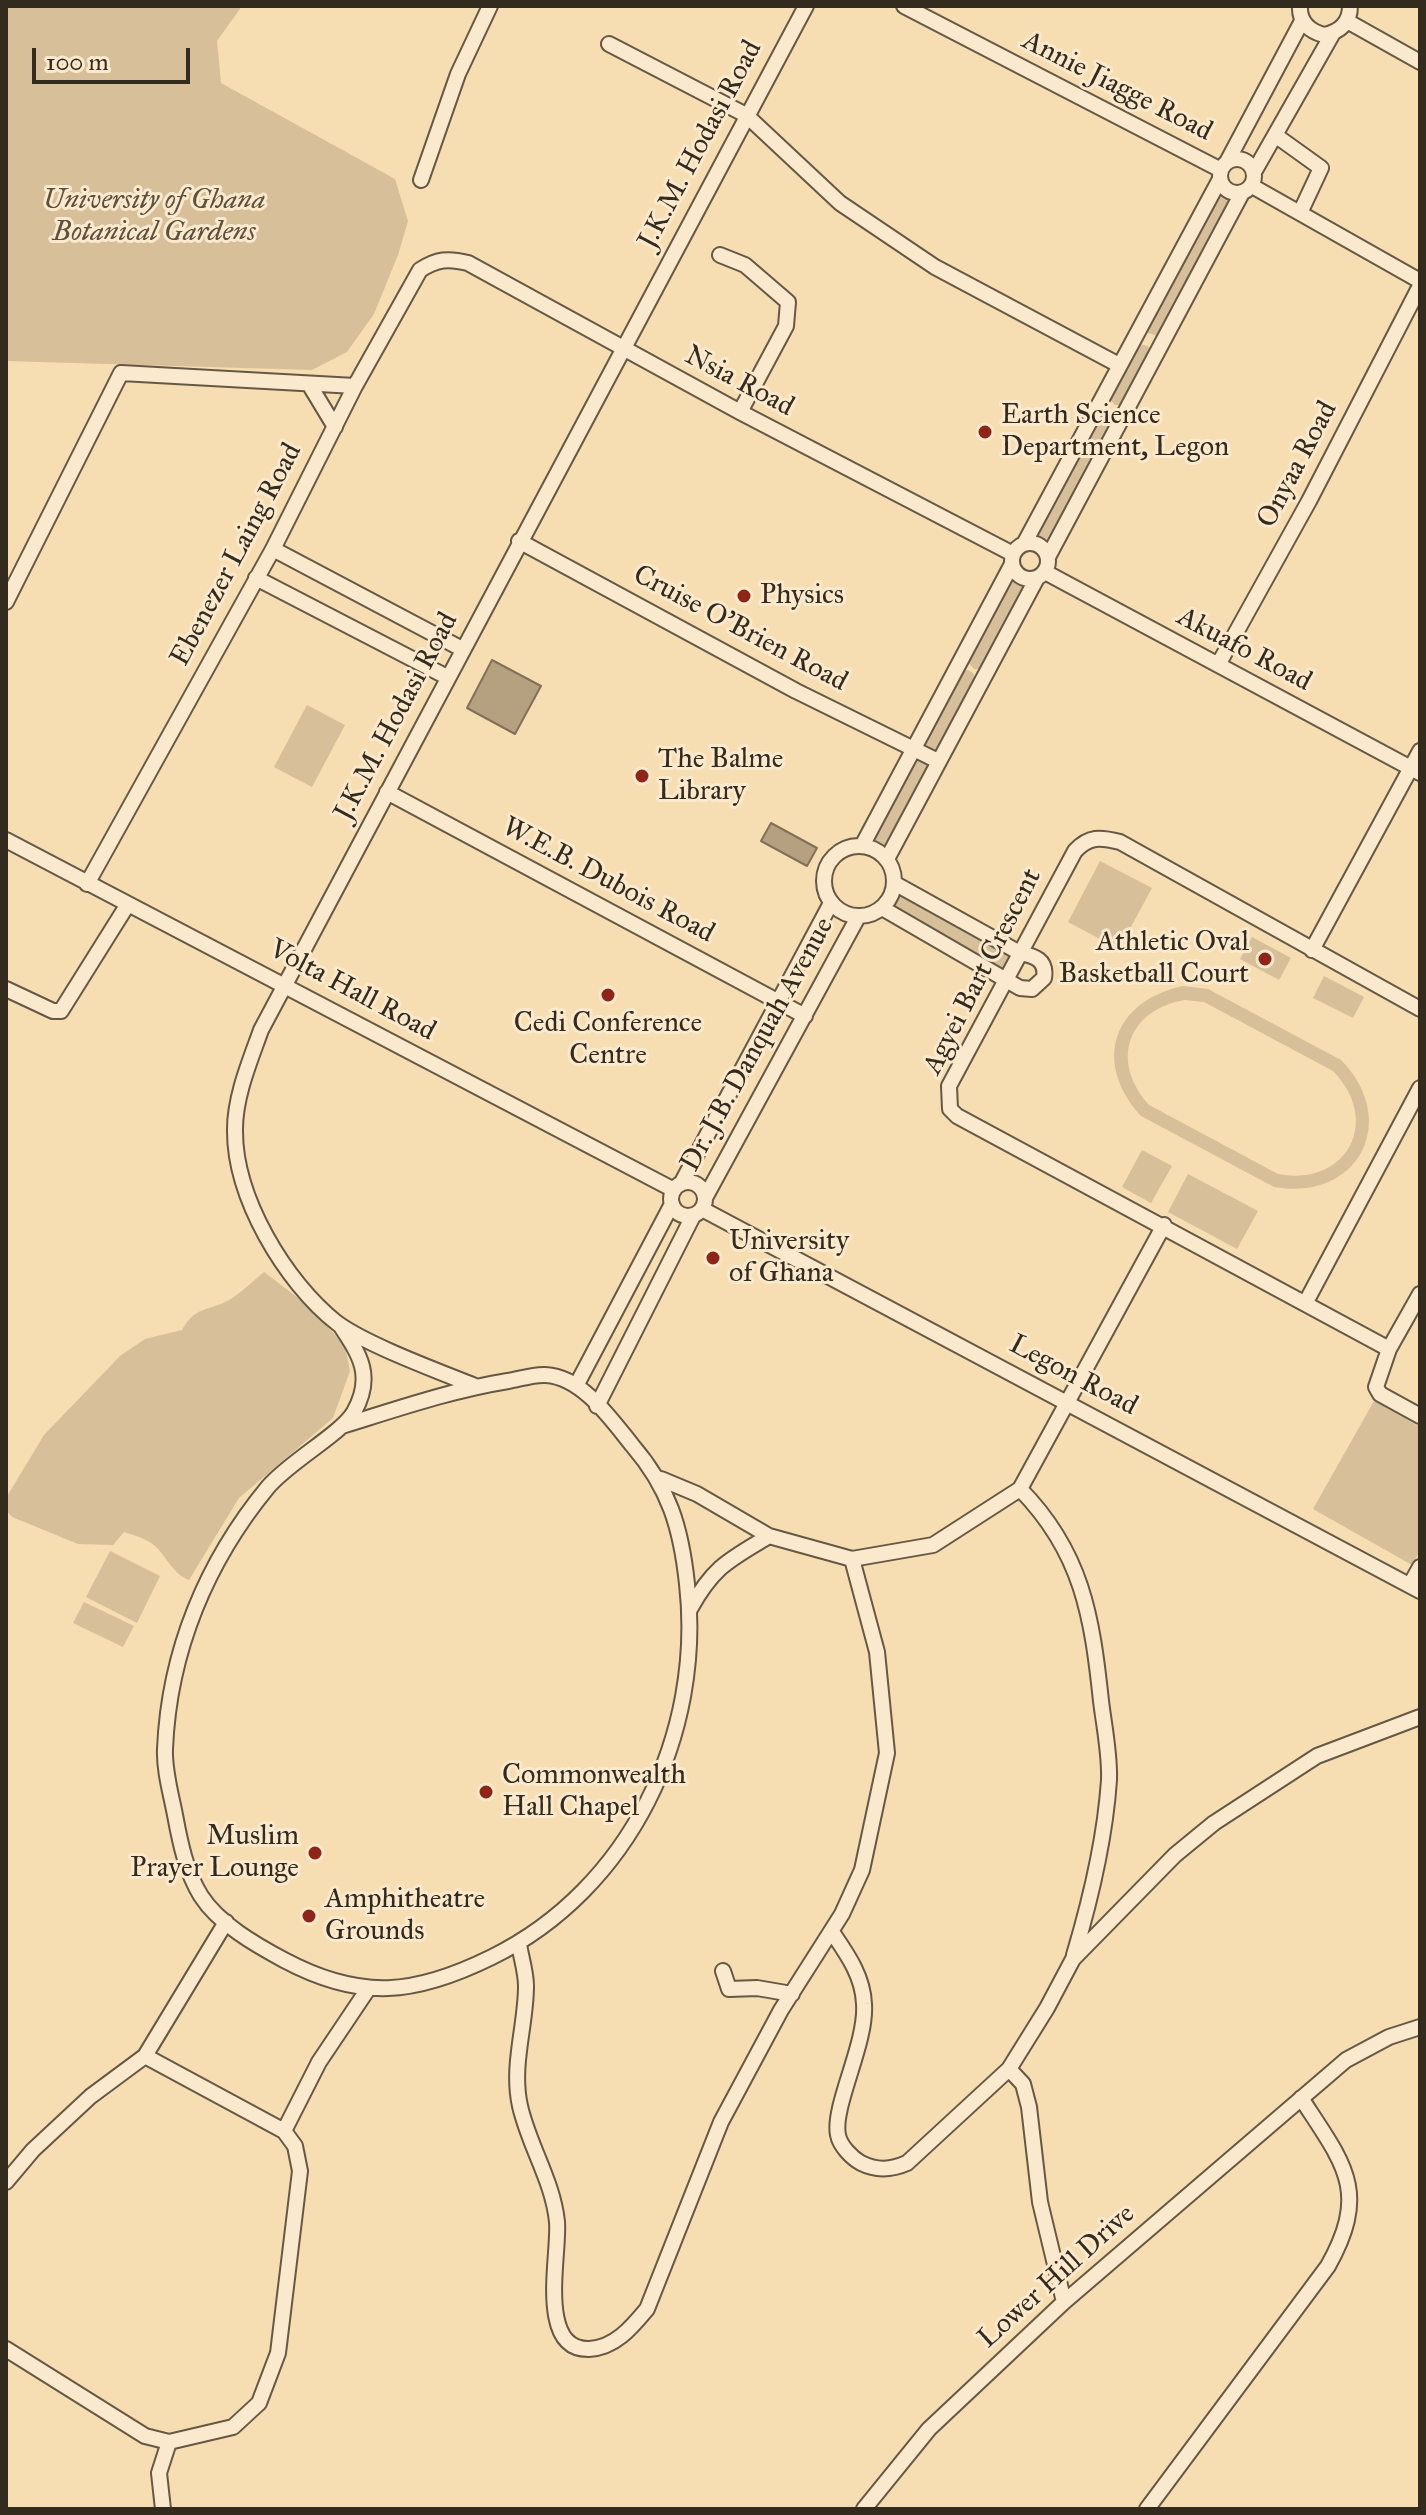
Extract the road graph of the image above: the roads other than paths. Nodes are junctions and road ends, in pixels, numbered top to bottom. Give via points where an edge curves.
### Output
1 (490, 6) edge
2 (806, 6) edge
3 (904, 6) edge
4 (1350, 11) edge
5 (1301, 14) edge
6 (1333, 33) junction
7 (609, 44) dead end
8 (1420, 62) edge
9 (746, 115) junction
10 (1275, 135) junction
11 (1223, 170) junction
12 (421, 180) dead end
13 (1249, 184) junction
14 (1300, 213) junction
15 (720, 255) dead end
16 (441, 259) joint
17 (1420, 284) edge
18 (1136, 332) junction
19 (1160, 345) junction
20 (623, 348) junction
21 (1119, 365) junction
22 (309, 384) junction
23 (355, 386) junction
24 (1100, 400) junction
25 (740, 412) junction
26 (1125, 413) junction
27 (335, 427) junction
28 (519, 541) junction
29 (273, 549) junction
30 (1017, 554) junction
31 (1043, 569) junction
32 (256, 578) junction
33 (6, 602) edge
34 (462, 649) junction
35 (1218, 665) junction
36 (447, 677) junction
37 (914, 749) junction
38 (1420, 751) edge
39 (938, 761) junction
40 (1415, 771) edge
41 (387, 792) junction
42 (6, 840) edge
43 (862, 846) junction
44 (887, 859) junction
45 (894, 883) junction
46 (87, 884) junction
47 (831, 903) junction
48 (128, 904) junction
49 (882, 908) junction
50 (858, 917) junction
51 (1312, 950) junction
52 (1020, 953) junction
53 (1008, 978) junction
54 (285, 986) junction
55 (6, 989) edge
56 (779, 1002) junction
57 (1420, 1009) edge
58 (805, 1016) junction
59 (1420, 1088) edge
60 (675, 1193) junction
61 (700, 1208) junction
62 (1164, 1225) junction
63 (1420, 1294) edge
64 (1306, 1302) junction
65 (340, 1325) junction
66 (1389, 1349) junction
67 (475, 1386) junction
68 (576, 1386) junction
69 (1069, 1402) junction
70 (597, 1406) junction
71 (1420, 1416) edge
72 (342, 1426) junction
73 (661, 1479) junction
74 (1020, 1489) junction
75 (769, 1536) junction
76 (852, 1559) junction
77 (1420, 1567) edge
78 (1415, 1588) edge
79 (690, 1609) junction
80 (1420, 1717) edge
81 (226, 1922) junction
82 (832, 1932) junction
83 (519, 1944) junction
84 (1073, 1959) junction
85 (723, 1971) dead end
86 (368, 1989) junction
87 (792, 1994) junction
88 (1420, 2027) edge
89 (145, 2056) junction
90 (1009, 2069) junction
91 (1301, 2098) junction
92 (284, 2131) junction
93 (6, 2182) edge
94 (1064, 2302) junction
95 (6, 2349) edge
96 (169, 2442) junction
97 (163, 2509) edge
98 (864, 2509) edge
99 (1147, 2509) edge

1 - 12 street via 458,74
2 - 9 street, J.K.M. Hodasi Road
3 - 11 street, Annie Jiagge Road
4 - 6 street
4 - 8 street
5 - 6 street via 1315,33
5 - 11 street
6 - 10 street
7 - 9 street
9 - 20 street, J.K.M. Hodasi Road
9 - 21 street via 819,185 894,240
10 - 13 street
10 - 14 street via 1321,168
11 - 13 street via 1230,193
11 - 13 street via 1243,160
11 - 18 street
13 - 14 street
13 - 19 street
14 - 17 street
15 - 25 street via 745,265 788,302 786,326
16 - 20 street, Nsia Road via 468,263
16 - 23 street, Ebenezer Laing Road via 420,270
17 - 35 street, Onyaa Road
18 - 19 street
18 - 21 street
19 - 26 street
20 - 25 street, Nsia Road
20 - 28 street, J.K.M. Hodasi Road
21 - 24 street
22 - 23 street
22 - 27 street
22 - 33 street via 121,373
23 - 27 street, Ebenezer Laing Road
24 - 26 street
24 - 30 street
25 - 30 street, Nsia Road
26 - 31 street
27 - 29 street, Ebenezer Laing Road
28 - 34 street, J.K.M. Hodasi Road
28 - 37 street, Cruise O'Brien Road
29 - 32 street, Ebenezer Laing Road
29 - 34 street
30 - 31 street via 1024,578
30 - 31 street via 1042,547
30 - 37 street
31 - 35 street, Akuafo Road
31 - 39 street
32 - 36 street
32 - 46 street, Ebenezer Laing Road
34 - 36 street, J.K.M. Hodasi Road
35 - 40 street, Akuafo Road
36 - 41 street, J.K.M. Hodasi Road
37 - 39 street, Cruise O'Brien Road
37 - 43 street
38 - 40 street
39 - 44 street
40 - 51 street
41 - 54 street, J.K.M. Hodasi Road
41 - 56 street, W.E.B. Dubois Road
42 - 46 street, Volta Hall Road
43 - 44 street
43 - 47 street, Dr. J.B. Danquah Avenue via 844,849 827,866 824,889
44 - 45 street
45 - 49 street
45 - 52 street
46 - 48 street, Volta Hall Road
47 - 50 street, Dr. J.B. Danquah Avenue
47 - 56 street, Dr. J.B. Danquah Avenue
48 - 54 street, Volta Hall Road
48 - 55 street via 61,1011
49 - 50 street, Dr. J.B. Danquah Avenue
49 - 53 street
50 - 58 street, Dr. J.B. Danquah Avenue
51 - 52 street, Agyei Bart Crescent via 1120,842 1101,837 1085,840 1075,851
51 - 57 street, Agyei Bart Crescent
52 - 53 street, Agyei Bart Crescent
52 - 53 street via 1041,961 1044,978 1026,990
53 - 62 street, Agyei Bart Crescent via 949,1086 950,1109
54 - 60 street, Volta Hall Road
54 - 65 street, J.K.M. Hodasi Road via 261,1030 239,1101 237,1161 277,1255 306,1295
56 - 58 street, W.E.B. Dubois Road
56 - 60 street, Dr. J.B. Danquah Avenue
58 - 61 street, Dr. J.B. Danquah Avenue
59 - 64 street
60 - 61 street via 682,1216
60 - 61 street via 697,1185
60 - 68 street, Dr. J.B. Danquah Avenue
61 - 69 street, Legon Road
61 - 70 street, Dr. J.B. Danquah Avenue
62 - 64 street, Agyei Bart Crescent
62 - 69 street
63 - 66 street
64 - 66 street, Agyei Bart Crescent
65 - 67 street, J.K.M. Hodasi Road
65 - 72 street via 362,1357 364,1374 353,1414
66 - 71 street via 1376,1379 1377,1391
67 - 68 street via 545,1375
67 - 72 street
68 - 70 street
69 - 74 street
69 - 78 street, Legon Road
70 - 73 street
72 - 81 street via 272,1481 236,1527 213,1567 180,1651 165,1753 173,1805 182,1854 202,1897
73 - 75 street
73 - 79 street via 683,1547
74 - 76 street via 933,1545
74 - 84 street via 1057,1533 1086,1595 1103,1716 1109,1778 1104,1823
75 - 76 street
75 - 79 street via 720,1565
76 - 82 street via 877,1652 887,1753 862,1870
77 - 78 street
79 - 83 street via 688,1678 675,1740 651,1797 586,1888
80 - 84 street via 1317,1756 1214,1823 1175,1855
81 - 86 street via 322,1979
81 - 89 street
82 - 87 street
82 - 90 street via 855,1968 864,2003 864,2024 838,2135 858,2162 877,2169 907,2163
83 - 86 street via 457,1974 389,1991
83 - 87 street via 527,1985 517,2047 520,2105 557,2223 558,2328 583,2349 610,2344 647,2309 721,2122
84 - 90 street
85 - 87 street via 729,1989
86 - 92 street via 319,2062
88 - 91 street, Lower Hill Drive via 1346,2060
89 - 92 street
89 - 93 street via 91,2096
90 - 94 street via 1023,2084 1029,2107 1040,2202
91 - 94 street, Lower Hill Drive
91 - 99 street via 1347,2179 1347,2229 1320,2277
92 - 96 street via 295,2146 300,2171 278,2353 269,2380 259,2403 233,2427
94 - 98 street, Lower Hill Drive via 929,2429
95 - 96 street via 145,2436
96 - 97 street via 159,2473

